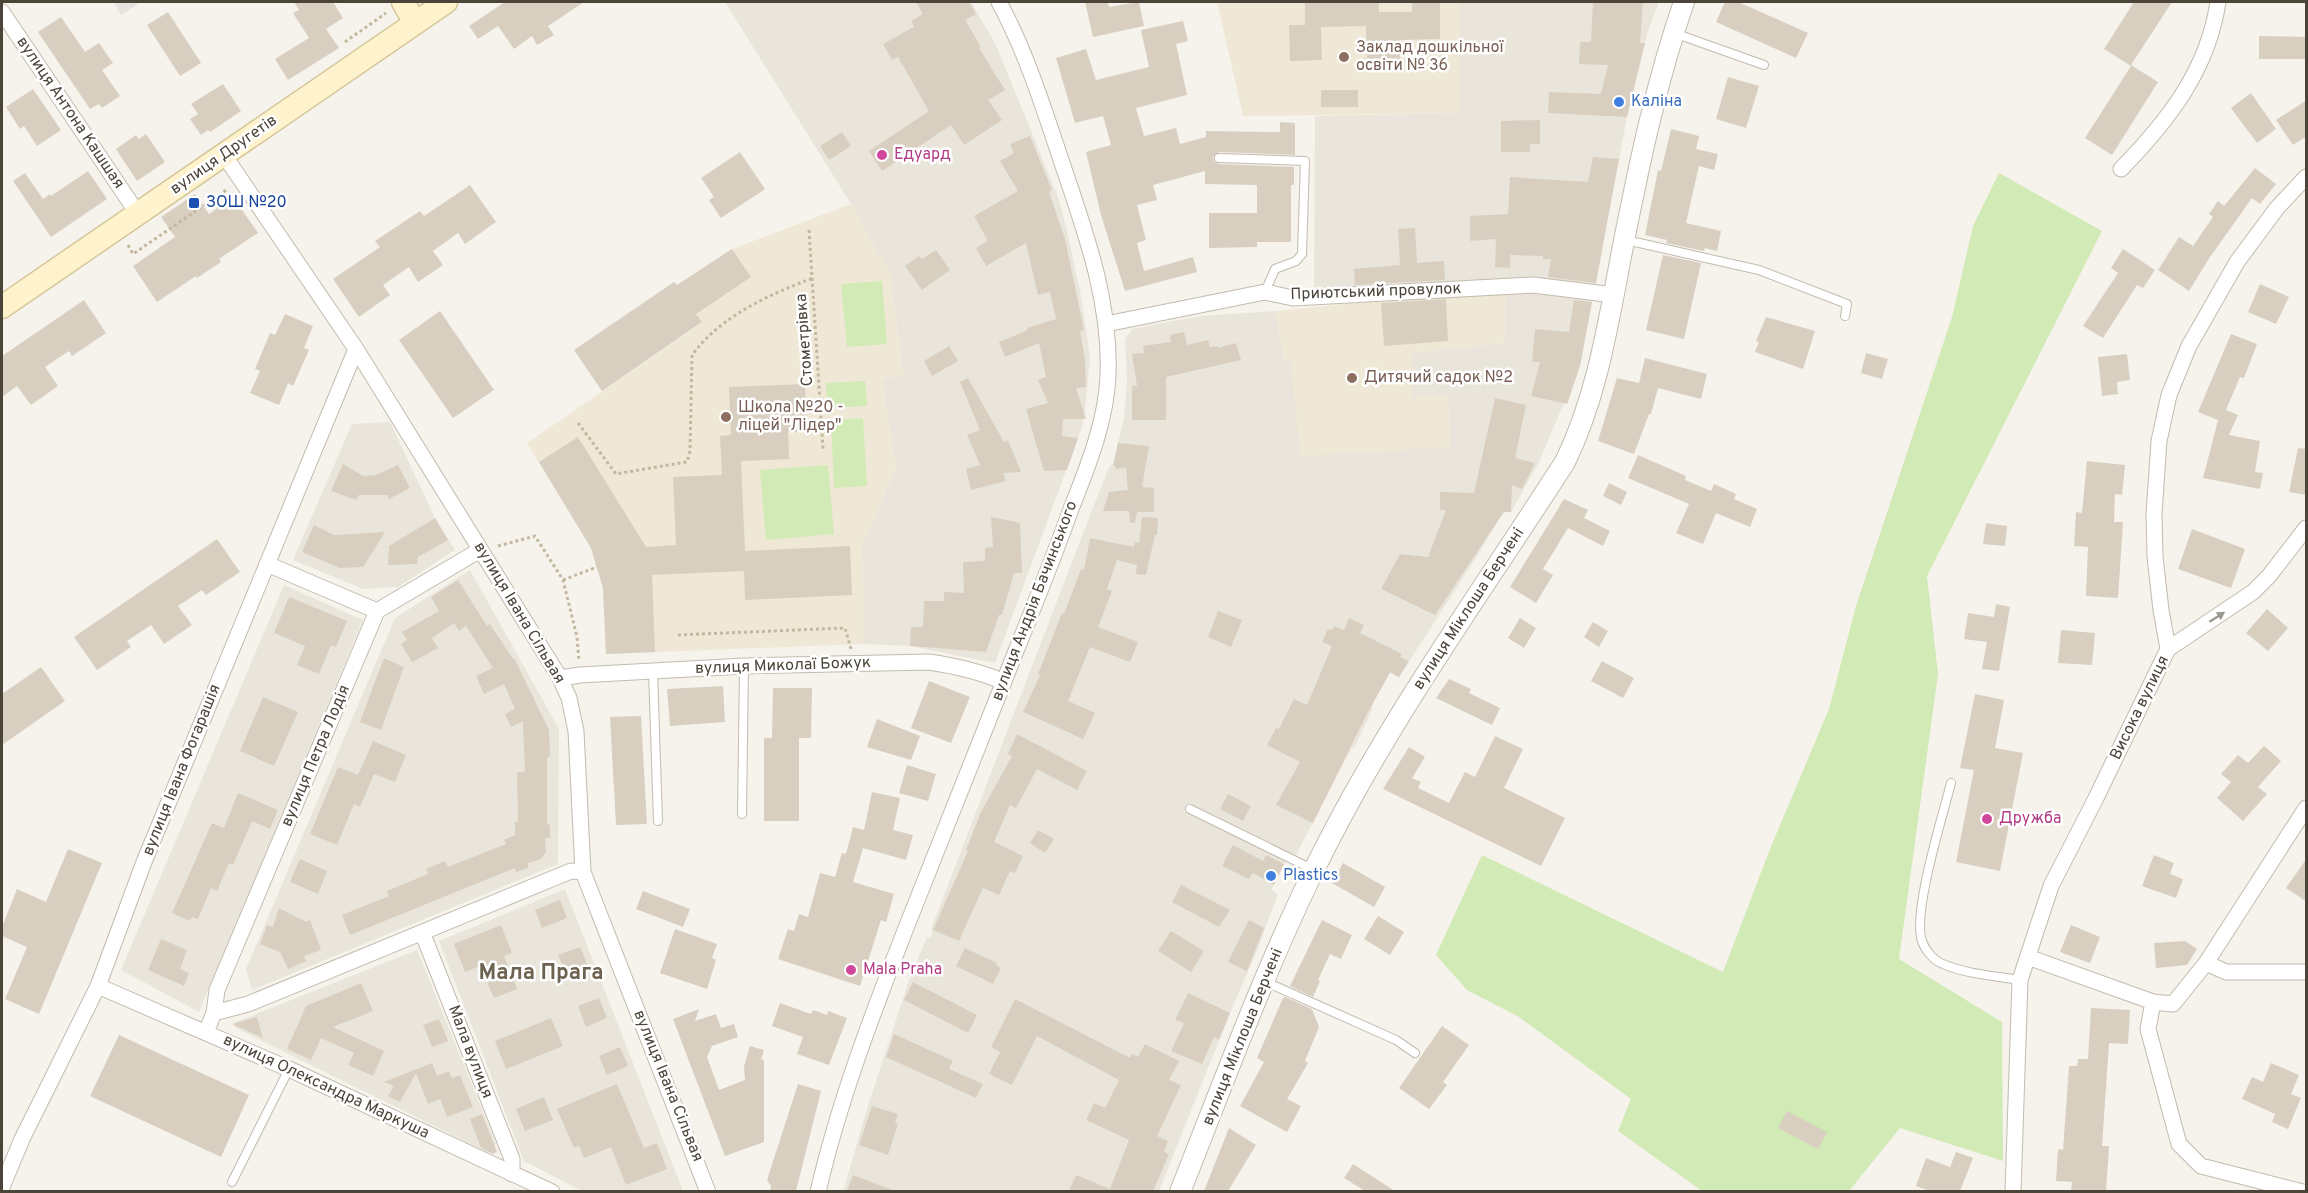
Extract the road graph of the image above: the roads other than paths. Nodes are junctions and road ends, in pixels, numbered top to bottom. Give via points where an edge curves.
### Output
1 (446, 2) edge
2 (999, 2) edge
3 (1684, 2) edge
4 (2217, 2) edge
5 (398, 5) edge
6 (2, 12) edge
7 (415, 23) junction
8 (1673, 33) junction
9 (1764, 65) dead end
10 (224, 155) junction
11 (1219, 158) dead end
12 (2121, 169) dead end
13 (2307, 177) edge
14 (138, 214) junction
15 (1624, 240) junction
16 (1265, 292) junction
17 (1614, 295) junction
18 (2, 307) edge
19 (1845, 316) dead end
20 (1106, 324) junction
21 (356, 349) junction
22 (2307, 528) edge
23 (480, 550) junction
24 (267, 564) junction
25 (377, 611) junction
26 (2168, 649) junction
27 (744, 666) junction
28 (653, 671) junction
29 (560, 678) junction
30 (1004, 682) junction
31 (1951, 783) dead end
32 (2307, 808) edge
33 (1190, 809) dead end
34 (742, 814) dead end
35 (658, 821) dead end
36 (1314, 870) junction
37 (583, 872) junction
38 (422, 932) junction
39 (2028, 957) junction
40 (2206, 963) junction
41 (2307, 972) edge
42 (2020, 980) junction
43 (1265, 981) junction
44 (98, 986) junction
45 (2153, 1002) junction
46 (214, 1013) junction
47 (207, 1032) junction
48 (1415, 1053) dead end
49 (289, 1069) junction
50 (512, 1174) junction
51 (232, 1182) dead end
52 (2, 1187) edge
53 (552, 1191) edge
54 (708, 1191) edge
55 (818, 1191) edge
56 (1180, 1191) edge
57 (2013, 1191) edge
58 (2303, 1191) edge

1 - 7 main road, вулиця Другетів
2 - 20 street, вулиця Андрія Бачинського via 1028,63 1071,190 1098,279
3 - 8 street, вулиця Міклоша Берчені
4 - 12 street via 2214,24 2192,82 2151,138
5 - 7 main road
6 - 14 street, вулиця Антона Кашшая
7 - 10 main road, вулиця Другетів
8 - 9 lane
8 - 15 street, вулиця Міклоша Берчені via 1652,106
10 - 14 main road, вулиця Другетів
10 - 21 street, вулиця Івана Сільвая
11 - 16 lane via 1305,161 1302,254 1296,261 1275,269
13 - 26 street, Висока вулиця via 2277,208 2237,262 2189,346 2169,395 2159,441 2154,514 2155,557
14 - 18 main road, вулиця Другетів
15 - 17 street, вулиця Міклоша Берчені
15 - 19 lane via 1759,270 1847,304
16 - 17 street, Приютський провулок via 1293,298 1533,285
16 - 20 street, Приютський провулок
17 - 36 street, вулиця Міклоша Берчені via 1594,387 1565,462 1393,727
20 - 30 street, вулиця Андрія Бачинського via 1107,380 1099,432
21 - 23 street, вулиця Івана Сільвая
21 - 24 street, вулиця Івана Фогарашія
26 -> 22 street via 2253,592
23 - 25 street
23 - 29 street, вулиця Івана Сільвая
24 - 25 street
24 - 44 street, вулиця Івана Фогарашія via 144,862
25 - 46 street, вулиця Петра Лодія via 217,990
26 - 39 street, Висока вулиця via 2050,886
27 - 28 street, вулиця Миколаї Божук
27 - 30 street, вулиця Миколаї Божук via 939,663 984,673
27 - 34 lane
28 - 29 street, вулиця Миколаї Божук
28 - 35 lane
29 - 37 street, вулиця Івана Сільвая via 576,731
30 - 55 street, вулиця Андрія Бачинського via 850,1075
31 - 42 lane via 1923,897 1921,940 1941,964
32 - 40 street
33 - 36 lane
36 - 43 street, вулиця Міклоша Берчені
37 - 38 street via 571,871
37 - 54 street, вулиця Івана Сільвая
38 - 46 street via 248,1004
38 - 50 street, Мала вулиця via 512,1159
39 - 42 street, Висока вулиця
39 - 45 street
40 - 41 street via 2226,972
40 - 45 street via 2172,1004
42 - 57 street, Висока вулиця
43 - 48 lane via 1396,1040
43 - 56 street, вулиця Міклоша Берчені
44 - 47 street, вулиця Олександра Маркуша
44 - 52 street, вулиця Івана Фогарашія
45 - 58 street via 2148,1029 2180,1143 2201,1166
46 - 47 street, вулиця Петра Лодія
47 - 49 street, вулиця Олександра Маркуша
49 - 50 street, вулиця Олександра Маркуша
49 - 51 lane
50 - 53 street, вулиця Олександра Маркуша

